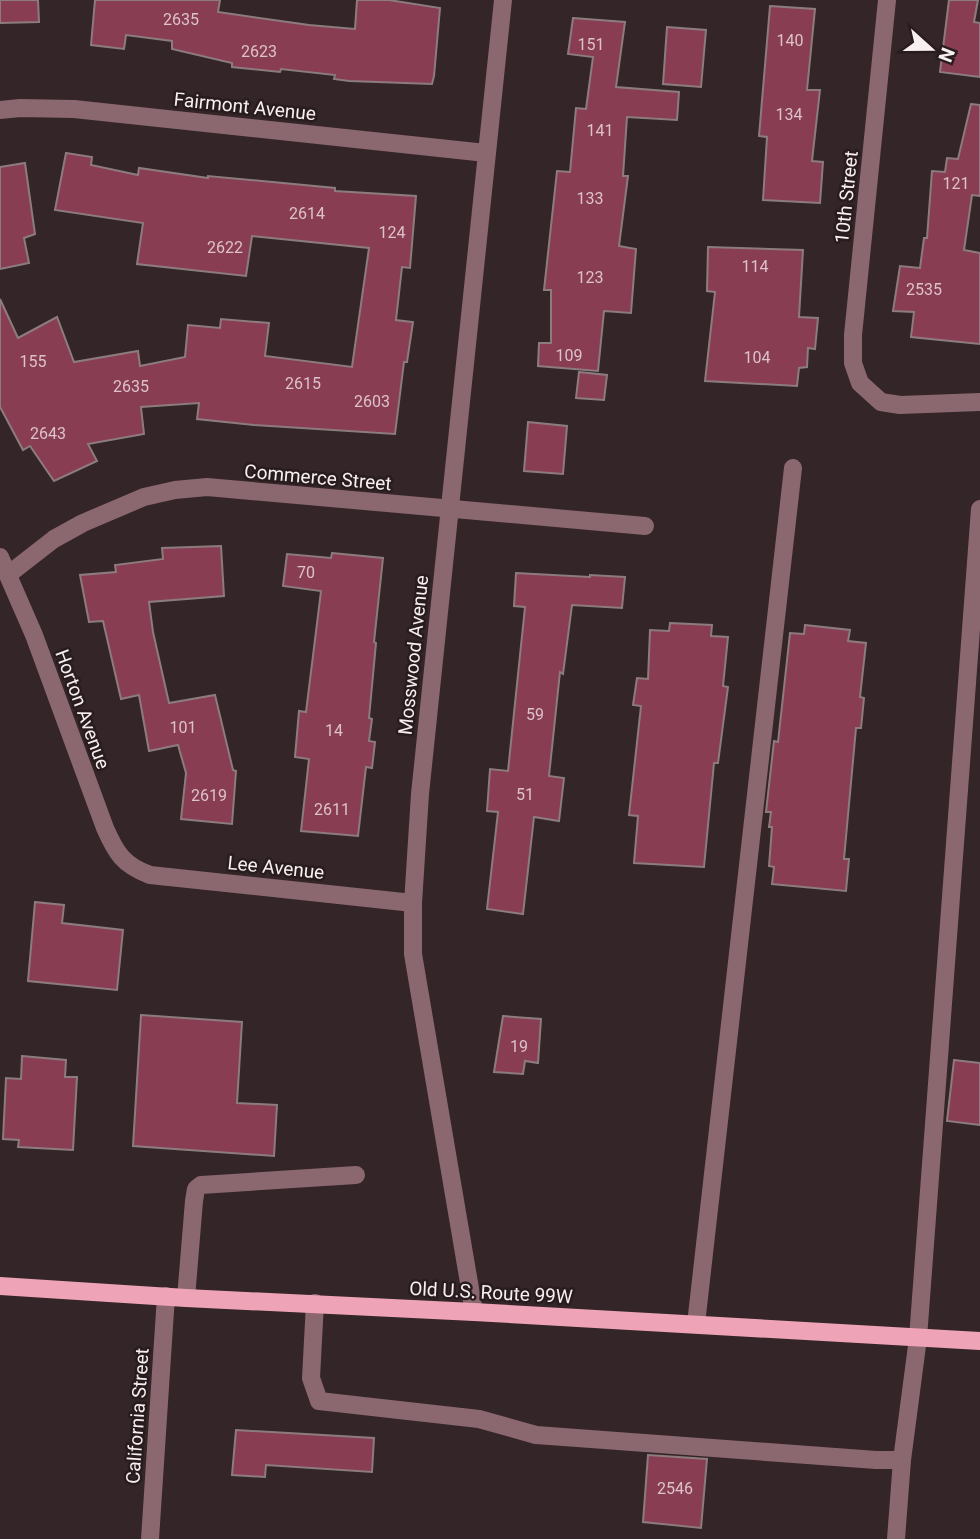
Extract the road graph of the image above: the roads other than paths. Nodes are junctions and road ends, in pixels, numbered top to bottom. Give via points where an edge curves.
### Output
1 (503, 0) edge
2 (887, 0) edge
3 (0, 110) edge
4 (486, 153) junction
5 (980, 402) edge
6 (793, 468) dead end
7 (980, 509) edge
8 (448, 510) junction
9 (645, 526) dead end
10 (0, 557) edge
11 (9, 575) junction
12 (975, 653) edge
13 (135, 869) joint
14 (413, 903) junction
15 (356, 1175) dead end
16 (0, 1286) edge
17 (166, 1296) junction
18 (187, 1298) junction
19 (315, 1303) junction
20 (474, 1311) junction
21 (696, 1324) junction
22 (918, 1338) junction
23 (980, 1341) edge
24 (902, 1460) junction
25 (150, 1539) edge
26 (896, 1539) edge

1 - 4 street, Mosswood Avenue
2 - 5 street, 10th Street via 853,363 860,383 881,402
3 - 4 street, Fairmont Avenue via 74,109
4 - 8 street, Mosswood Avenue
6 - 21 street
7 - 12 street
8 - 9 street, Commerce Street
8 - 11 street, Commerce Street via 207,487 175,490 83,523 54,539
8 - 14 street, Mosswood Avenue
10 - 11 street, Horton Avenue
11 - 13 street, Horton Avenue via 105,828 116,852
12 - 22 street
13 - 14 street, Lee Avenue via 150,875
14 - 20 street, Mosswood Avenue via 413,954
15 - 18 street via 201,1185 196,1189
16 - 17 main road, Old U.S. Route 99W
17 - 18 main road, Old U.S. Route 99W
17 - 25 street, California Street
18 - 19 main road, Old U.S. Route 99W
19 - 20 main road, Old U.S. Route 99W
19 - 24 street via 311,1378 318,1401 480,1419 536,1434
20 - 21 main road, Old U.S. Route 99W
21 - 22 main road, Old U.S. Route 99W
22 - 23 main road, Old U.S. Route 99W
22 - 24 street
24 - 26 street

